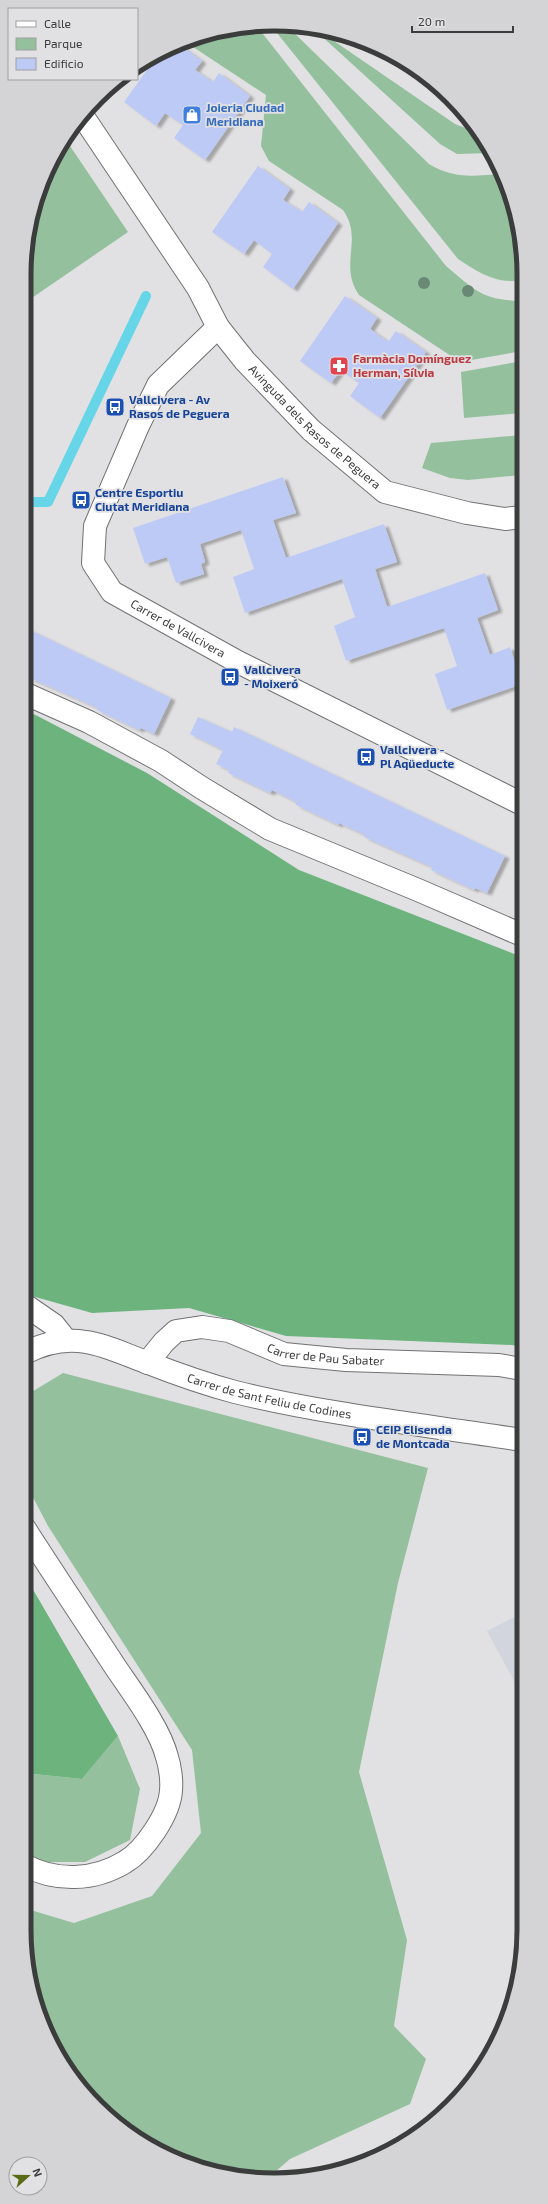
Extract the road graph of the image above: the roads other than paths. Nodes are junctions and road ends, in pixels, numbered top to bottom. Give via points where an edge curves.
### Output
1 (86, 120) edge
2 (218, 327) junction
3 (517, 518) edge
4 (31, 696) edge
5 (517, 802) edge
6 (517, 933) edge
7 (31, 1309) edge
8 (66, 1340) junction
9 (31, 1350) edge
10 (147, 1363) junction
11 (517, 1368) edge
12 (517, 1439) edge
13 (31, 1540) edge
14 (31, 1867) edge

1 - 2 street, Avinguda dels Rasos de Peguera via 198,288
2 - 3 street, Avinguda dels Rasos de Peguera via 245,360 311,430 385,492 467,513 505,519
2 - 5 street, Carrer de Vallcivera via 158,385 94,526 93,563 112,592 238,662
4 - 6 street via 89,722 161,761 270,829
7 - 8 street via 54,1325
8 - 9 street, Carrer de Sant Feliu de Codines via 41,1344
8 - 10 street, Carrer de Sant Feliu de Codines via 116,1350
10 - 11 street, Carrer de Pau Sabater via 176,1331 202,1327 229,1331 284,1354 346,1360 498,1365
10 - 12 street, Carrer de Sant Feliu de Codines via 228,1390 271,1401 362,1418
13 - 14 street via 134,1694 154,1729 167,1757 171,1791 162,1819 146,1842 133,1857 112,1871 80,1878 53,1875

